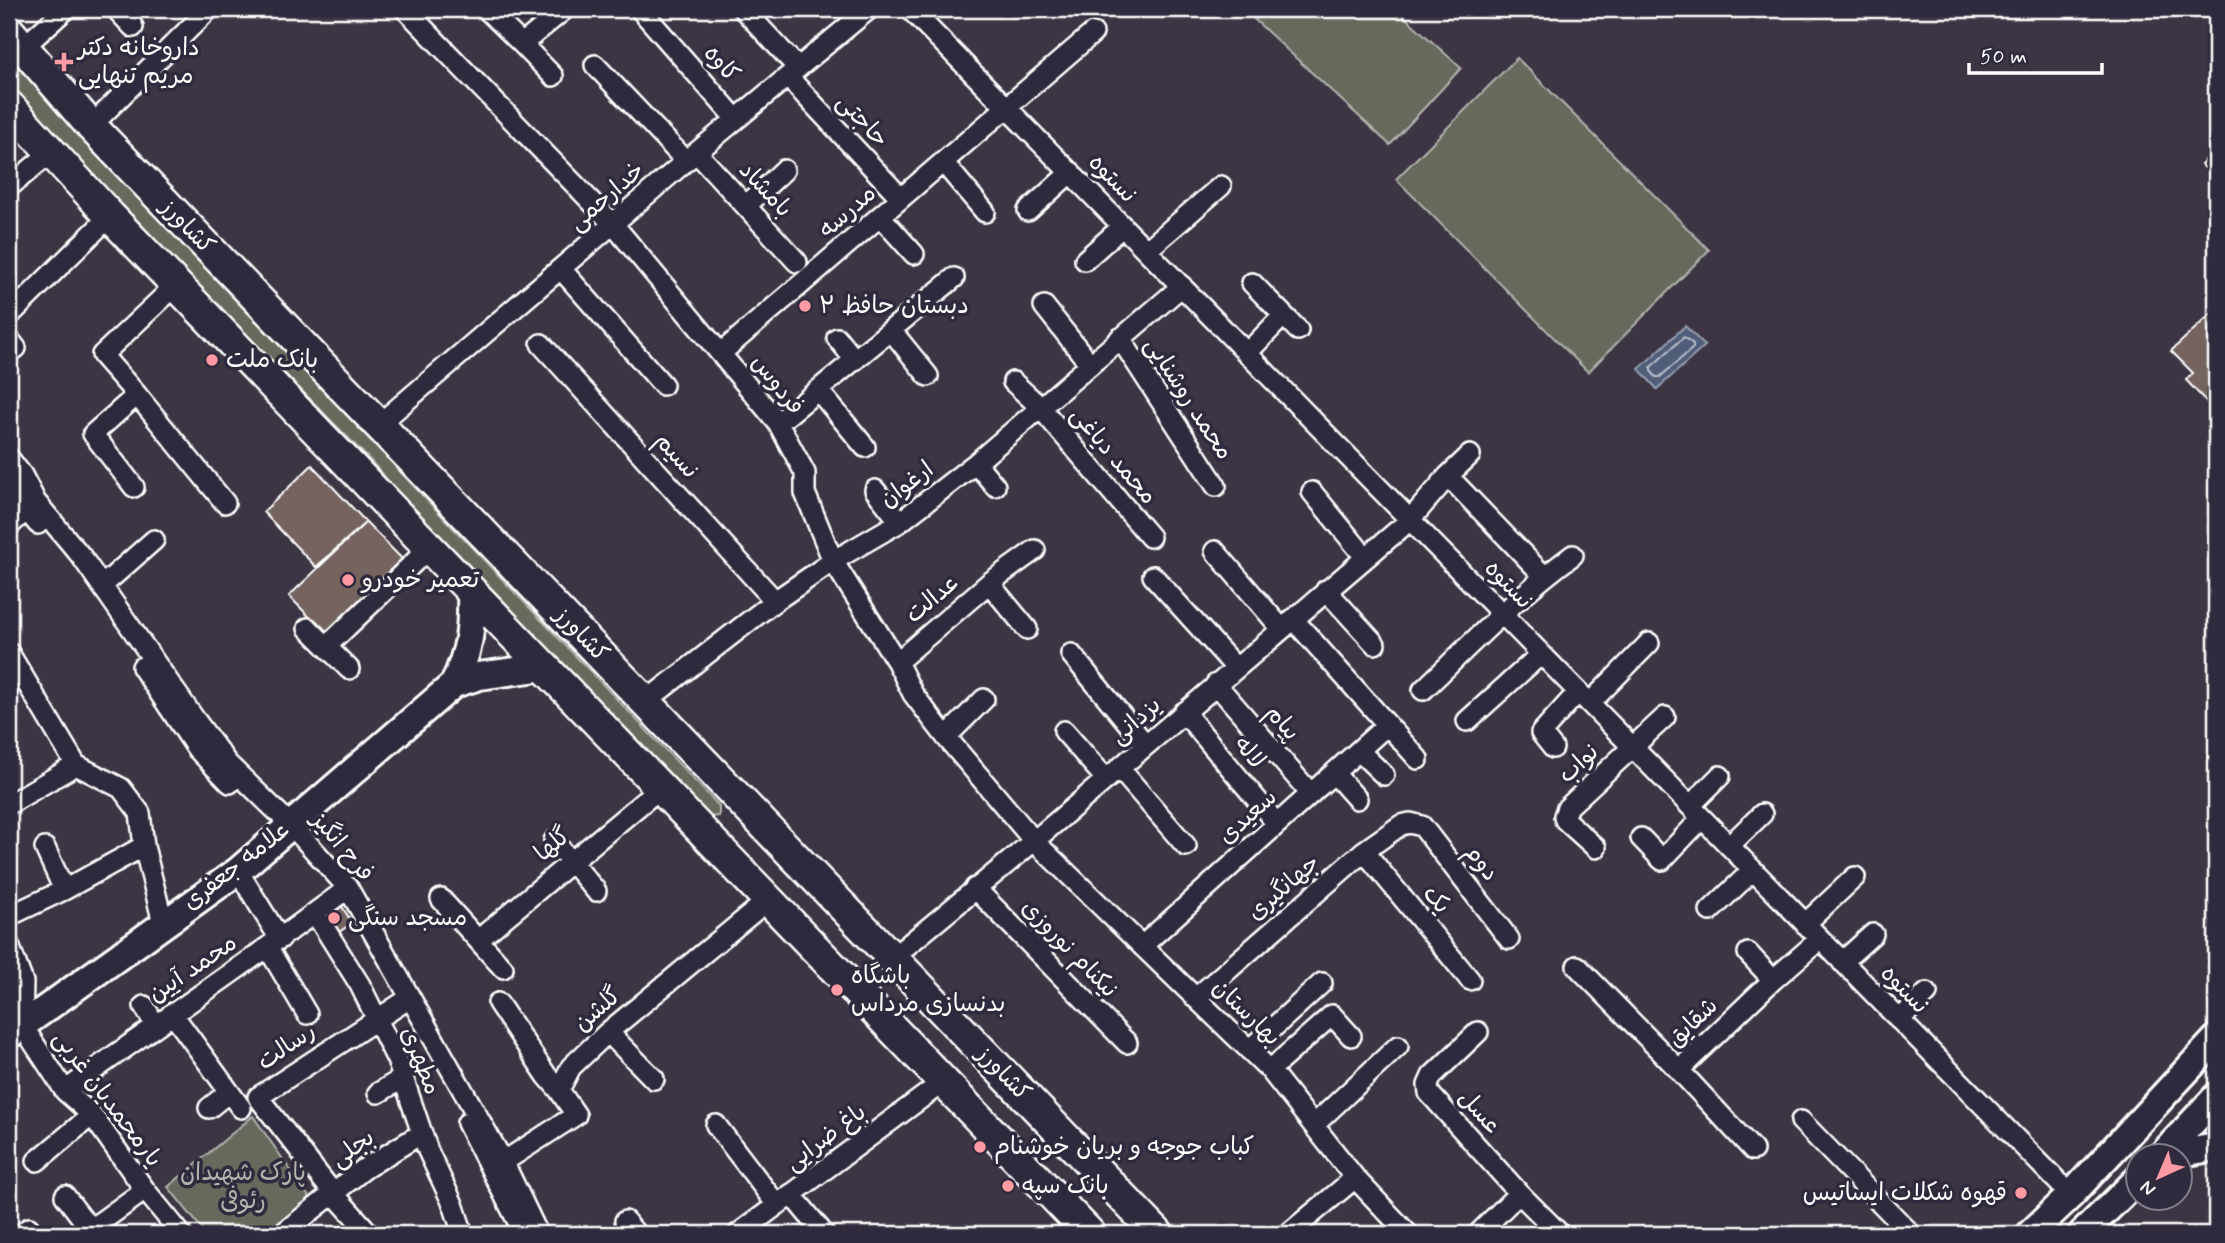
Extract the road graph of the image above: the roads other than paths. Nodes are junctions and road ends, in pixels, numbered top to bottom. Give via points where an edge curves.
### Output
1 (12, 9) edge
2 (66, 9) edge
3 (117, 9) edge
4 (209, 9) edge
5 (405, 9) edge
6 (486, 9) edge
7 (565, 9) edge
8 (640, 9) edge
9 (743, 9) edge
10 (869, 9) edge
11 (911, 9) edge
12 (133, 27) dead end
13 (1093, 33) dead end
14 (19, 37) edge
15 (522, 44) junction
16 (595, 65) dead end
17 (793, 72) junction
18 (553, 76) dead end
19 (9, 106) edge
20 (1006, 107) junction
21 (736, 119) junction
22 (9, 126) edge
23 (91, 126) junction
24 (50, 153) junction
25 (691, 157) junction
26 (943, 162) junction
27 (783, 170) dead end
28 (1071, 172) junction
29 (1221, 186) dead end
30 (9, 187) edge
31 (901, 198) junction
32 (747, 205) junction
33 (1028, 211) dead end
34 (985, 212) dead end
35 (110, 216) junction
36 (880, 216) junction
37 (613, 223) junction
38 (1123, 226) junction
39 (1147, 250) junction
40 (914, 254) dead end
41 (1085, 260) dead end
42 (797, 262) dead end
43 (561, 269) junction
44 (954, 278) dead end
45 (1252, 283) dead end
46 (176, 285) junction
47 (1182, 286) junction
48 (1044, 306) dead end
49 (9, 316) edge
50 (1283, 316) junction
51 (891, 330) junction
52 (1298, 331) dead end
53 (836, 338) dead end
54 (1120, 338) junction
55 (541, 344) dead end
56 (1247, 353) junction
57 (721, 354) junction
58 (855, 360) junction
59 (1089, 363) junction
60 (928, 376) dead end
61 (1013, 382) dead end
62 (663, 385) dead end
63 (818, 390) junction
64 (137, 395) junction
65 (1039, 407) junction
66 (778, 423) junction
67 (378, 425) junction
68 (865, 447) dead end
69 (1470, 455) dead end
70 (9, 458) edge
71 (976, 463) junction
72 (1448, 476) junction
73 (9, 482) edge
74 (995, 486) dead end
75 (1216, 486) dead end
76 (134, 487) dead end
77 (875, 489) dead end
78 (1312, 492) dead end
79 (225, 503) dead end
80 (26, 510) junction
81 (1410, 520) junction
82 (900, 522) junction
83 (9, 526) edge
84 (1150, 537) dead end
85 (154, 540) dead end
86 (429, 548) junction
87 (1035, 550) dead end
88 (1215, 551) dead end
89 (1573, 555) dead end
90 (1364, 557) junction
91 (834, 561) junction
92 (1153, 576) dead end
93 (1544, 576) junction
94 (989, 583) junction
95 (102, 586) junction
96 (1326, 590) junction
97 (471, 591) junction
98 (775, 601) junction
99 (1502, 614) junction
100 (1287, 624) junction
101 (308, 628) dead end
102 (1027, 629) dead end
103 (1649, 643) dead end
104 (1375, 644) dead end
105 (327, 646) junction
106 (1071, 654) dead end
107 (1541, 654) junction
108 (9, 655) edge
109 (897, 662) junction
110 (544, 667) junction
111 (1236, 668) junction
112 (349, 669) dead end
113 (454, 684) junction
114 (1216, 684) junction
115 (1423, 690) dead end
116 (1584, 698) junction
117 (984, 699) dead end
118 (646, 702) junction
119 (1184, 712) junction
120 (1665, 717) dead end
121 (1466, 721) dead end
122 (1387, 725) junction
123 (1065, 731) dead end
124 (946, 737) junction
125 (1146, 745) junction
126 (1633, 747) junction
127 (1552, 748) dead end
128 (1359, 751) junction
129 (1418, 759) dead end
130 (76, 765) junction
131 (1334, 773) junction
132 (1113, 774) junction
133 (1384, 775) dead end
134 (1720, 776) dead end
135 (660, 788) junction
136 (1311, 794) junction
137 (1357, 799) dead end
138 (9, 804) edge
139 (1696, 812) junction
140 (1762, 814) dead end
141 (1410, 823) joint
142 (1277, 824) junction
143 (286, 829) junction
144 (1641, 838) dead end
145 (554, 841) dead end
146 (1034, 842) junction
147 (144, 846) junction
148 (1186, 846) dead end
149 (1729, 846) junction
150 (45, 848) dead end
151 (1596, 848) dead end
152 (1364, 851) junction
153 (571, 862) junction
154 (1753, 870) junction
155 (238, 871) junction
156 (1856, 877) dead end
157 (975, 888) junction
158 (64, 890) junction
159 (596, 891) dead end
160 (343, 892) junction
161 (441, 899) dead end
162 (768, 900) junction
163 (1710, 911) dead end
164 (315, 913) junction
165 (9, 916) edge
166 (163, 923) junction
167 (1805, 924) junction
168 (1873, 934) dead end
169 (1509, 939) dead end
170 (1820, 939) junction
171 (478, 940) junction
172 (274, 944) junction
173 (9, 946) edge
174 (1142, 946) junction
175 (1748, 953) dead end
176 (892, 958) junction
177 (1842, 962) junction
178 (1577, 965) dead end
179 (503, 968) dead end
180 (1470, 980) dead end
181 (1773, 980) junction
182 (1322, 983) dead end
183 (1927, 993) dead end
184 (1196, 998) junction
185 (402, 1003) junction
186 (498, 1003) dead end
187 (144, 1006) dead end
188 (307, 1014) dead end
189 (376, 1018) junction
190 (164, 1019) junction
191 (1899, 1020) junction
192 (15, 1030) edge
193 (608, 1032) junction
194 (1478, 1032) dead end
195 (1351, 1036) dead end
196 (1128, 1043) dead end
197 (1398, 1046) dead end
198 (1249, 1050) junction
199 (2212, 1051) edge
200 (1270, 1070) junction
201 (1679, 1070) junction
202 (403, 1078) junction
203 (654, 1079) dead end
204 (943, 1082) junction
205 (559, 1090) junction
206 (65, 1091) junction
207 (378, 1093) dead end
208 (2216, 1097) edge
209 (209, 1108) dead end
210 (92, 1115) junction
211 (1801, 1121) dead end
212 (1315, 1124) junction
213 (716, 1125) dead end
214 (422, 1133) junction
215 (2176, 1142) edge
216 (2216, 1147) edge
217 (1753, 1150) dead end
218 (2194, 1151) edge
219 (37, 1161) dead end
220 (500, 1165) junction
221 (1355, 1178) junction
222 (145, 1190) junction
223 (2124, 1192) edge
224 (1519, 1193) junction
225 (333, 1194) junction
226 (2071, 1195) junction
227 (65, 1196) dead end
228 (784, 1200) junction
229 (89, 1233) edge
230 (21, 1234) edge
231 (34, 1234) edge
232 (181, 1234) edge
233 (282, 1234) edge
234 (370, 1234) edge
235 (463, 1234) edge
236 (524, 1234) edge
237 (538, 1234) edge
238 (738, 1234) edge
239 (824, 1234) edge
240 (1090, 1234) edge
241 (1158, 1234) edge
242 (1288, 1234) edge
243 (1408, 1234) edge
244 (1478, 1234) edge
245 (1560, 1234) edge
246 (1911, 1234) edge
247 (2029, 1234) edge
248 (2082, 1234) edge

1 - 14 main road, کشاورز via 22,32
2 - 14 street
3 - 12 street
4 - 23 street
5 - 37 street, فردوس
6 - 15 street
7 - 15 street
8 - 21 street, کاوه
9 - 17 street, حاجتی
10 - 17 street, خدارحمی
11 - 20 street, نستوه
13 - 20 street, مدرسه
14 - 23 main road, کشاورز
15 - 18 street
16 - 25 street, بامشاد
17 - 21 street, خدارحمی
17 - 31 street, حاجتی
19 - 24 main road, کشاورز
20 - 26 street, مدرسه
20 - 28 street, نستوه
21 - 25 street, خدارحمی
22 - 24 main road
23 - 67 main road, کشاورز
24 - 30 street
24 - 35 main road, کشاورز
25 - 32 street, بامشاد
25 - 37 street, خدارحمی
26 - 31 street, مدرسه
26 - 34 street
27 - 32 street
28 - 33 street
28 - 38 street, نستوه
29 - 39 street
31 - 36 street, مدرسه
32 - 42 street, بامشاد
35 - 46 main road, کشاورز
35 - 49 street
36 - 40 street
36 - 57 street, مدرسه
37 - 43 street, خدارحمی
37 - 57 street, فردوس
38 - 39 street, نستوه
38 - 41 street
39 - 47 street, نستوه
43 - 62 street
43 - 67 street, خدارحمی
44 - 51 street
45 - 50 street
46 - 64 street via 102,355
46 - 86 main road, کشاورز
47 - 54 street, ارغوان
47 - 56 street, نستوه
48 - 59 street
50 - 52 street
50 - 56 street
51 - 58 street
51 - 60 street
53 - 58 street
54 - 59 street, ارغوان
54 - 75 street, محمد روشنایی
55 - 98 street, نسیم
56 - 81 street, نستوه
57 - 66 street, فردوس
58 - 63 street
59 - 65 street, ارغوان
61 - 65 street, محمد دیاغی
63 - 66 street
63 - 68 street
64 - 76 street via 93,434
64 - 79 street
65 - 71 street, ارغوان
65 - 84 street, محمد دیاغی
66 - 91 street, فردوس via 805,473 805,493
67 - 118 main road, کشاورز
69 - 72 street, یزدانی
70 - 95 street, فرح انگیز via 42,510
71 - 74 street
71 - 82 street, ارغوان
72 - 81 street, یزدانی
72 - 93 street
73 - 80 street
77 - 82 street
78 - 90 street
80 - 83 street
80 - 143 street via 94,595 197,749
81 - 90 street, یزدانی
81 - 99 street, نستوه
82 - 91 street, ارغوان
85 - 95 street
86 - 97 main road, کشاورز
86 - 105 street
87 - 94 street
88 - 100 street
89 - 93 street
90 - 96 street, یزدانی
91 - 98 street, ارغوان
91 - 109 street, فردوس
92 - 111 street
93 - 99 street
94 - 102 street, عدالت
94 - 109 street, عدالت
95 - 143 street, فرح انگیز via 227,763
96 - 100 street, یزدانی
96 - 104 street
97 - 110 main road, کشاورز
97 - 113 main road, علامه جعفری via 470,645
98 - 118 street, ارغوان
99 - 107 street, نستوه
99 - 115 street
100 - 111 street, یزدانی
100 - 122 street
101 - 105 street
103 - 116 street
105 - 112 street
106 - 125 street
107 - 116 street, نستوه
107 - 121 street
108 - 130 street
109 - 124 street, فردوس via 913,694
110 - 113 main road, علامه جعفری
110 - 135 main road, کشاورز
111 - 114 street, یزدانی
113 - 143 main road, علامه جعفری
114 - 119 street, یزدانی
114 - 136 street, پیام
116 - 126 street, نستوه
116 - 127 street via 1541,733
117 - 124 street
118 - 176 main road, کشاورز
119 - 125 street, یزدانی
119 - 142 street, لاله
120 - 126 street
122 - 128 street, سعیدی
122 - 129 street
123 - 132 street
124 - 146 street, فردوس
125 - 132 street, یزدانی
126 - 139 street, نستوه
126 - 151 street, نواب via 1567,808 1564,816
128 - 131 street, سعیدی
128 - 133 street
130 - 138 street
130 - 147 street via 121,788 140,813
131 - 136 street, سعیدی
131 - 137 street
132 - 146 street, یزدانی
132 - 148 street
134 - 139 street
135 - 153 street, گلها
135 - 162 main road, کشاورز
136 - 142 street, سعیدی
139 - 144 street via 1662,860
139 - 149 street, نستوه
140 - 149 street
141 - 152 street, جهانگیری
141 - 169 street, دوم via 1422,826
142 - 174 street, سعیدی
143 - 155 main road, علامه جعفری
143 - 160 street via 330,883
145 - 153 street
146 - 157 street, یزدانی
146 - 174 street, بهارستان
147 - 158 street
147 - 166 street
149 - 154 street, نستوه
150 - 158 street
152 - 180 street, یک
152 - 184 street, جهانگیری
153 - 159 street
153 - 171 street, گلها
154 - 163 street
154 - 167 street, نستوه
155 - 166 main road, علامه جعفری
155 - 172 street
156 - 167 street
157 - 176 street, یزدانی
157 - 196 street, نیکنام نوروزی
158 - 165 street
160 - 164 street, محمد آیین
160 - 185 street
160 - 220 street, فرح انگیز
161 - 171 street
162 - 193 street, گلشن
162 - 204 main road, کشاورز
164 - 172 street, محمد آیین
164 - 189 street, مطهری
166 - 192 main road, علامه جعفری
167 - 170 street, نستوه
168 - 177 street
170 - 177 street, نستوه
170 - 181 street, شقایق
171 - 179 street
172 - 188 street
172 - 190 street, محمد آیین
173 - 192 street via 23,982
174 - 184 street, بهارستان
175 - 181 street
176 - 241 main road, کشاورز
177 - 191 street, نستوه
178 - 201 street
181 - 201 street, شقایق
182 - 198 street
183 - 191 street
184 - 198 street, بهارستان
185 - 189 street
185 - 220 street
186 - 205 street
187 - 190 street
189 - 202 street, مطهری
189 - 225 street, رسالت via 258,1097
190 - 206 street, محمد آیین
190 - 209 street via 235,1100
191 - 226 street, نستوه
192 - 206 street, یارمحمدیان غربی
193 - 203 street
193 - 205 street, گلشن via 571,1067
194 - 224 street, عسل via 1432,1076 1429,1093
195 - 200 street via 1332,1015
197 - 212 street
198 - 200 street, بهارستان
199 - 226 main road
200 - 212 street, بهارستان
201 - 217 street, شقایق
202 - 207 street
202 - 214 street, مطهری
204 - 228 street, باغ ضرایی
204 - 240 main road, کشاورز
205 - 220 street via 576,1115
206 - 210 street, یارمحمدیان غربی
208 - 215 main road
210 - 219 street
210 - 222 street, یارمحمدیان غربی
211 - 246 street
212 - 221 street, بهارستان
213 - 228 street
214 - 225 street, بجلی
214 - 235 street, مطهری
216 - 218 main road
220 - 236 street
220 - 237 street, فرح انگیز
221 - 242 street
221 - 243 street, بهارستان
222 - 229 street
222 - 232 street, یارمحمدیان غربی
223 - 248 main road
224 - 244 street
224 - 245 street
225 - 233 street, بجلی
225 - 234 street
226 - 247 main road
227 - 229 street
228 - 238 street, باغ ضرایی
228 - 239 street
230 - 231 street via 29,1228

